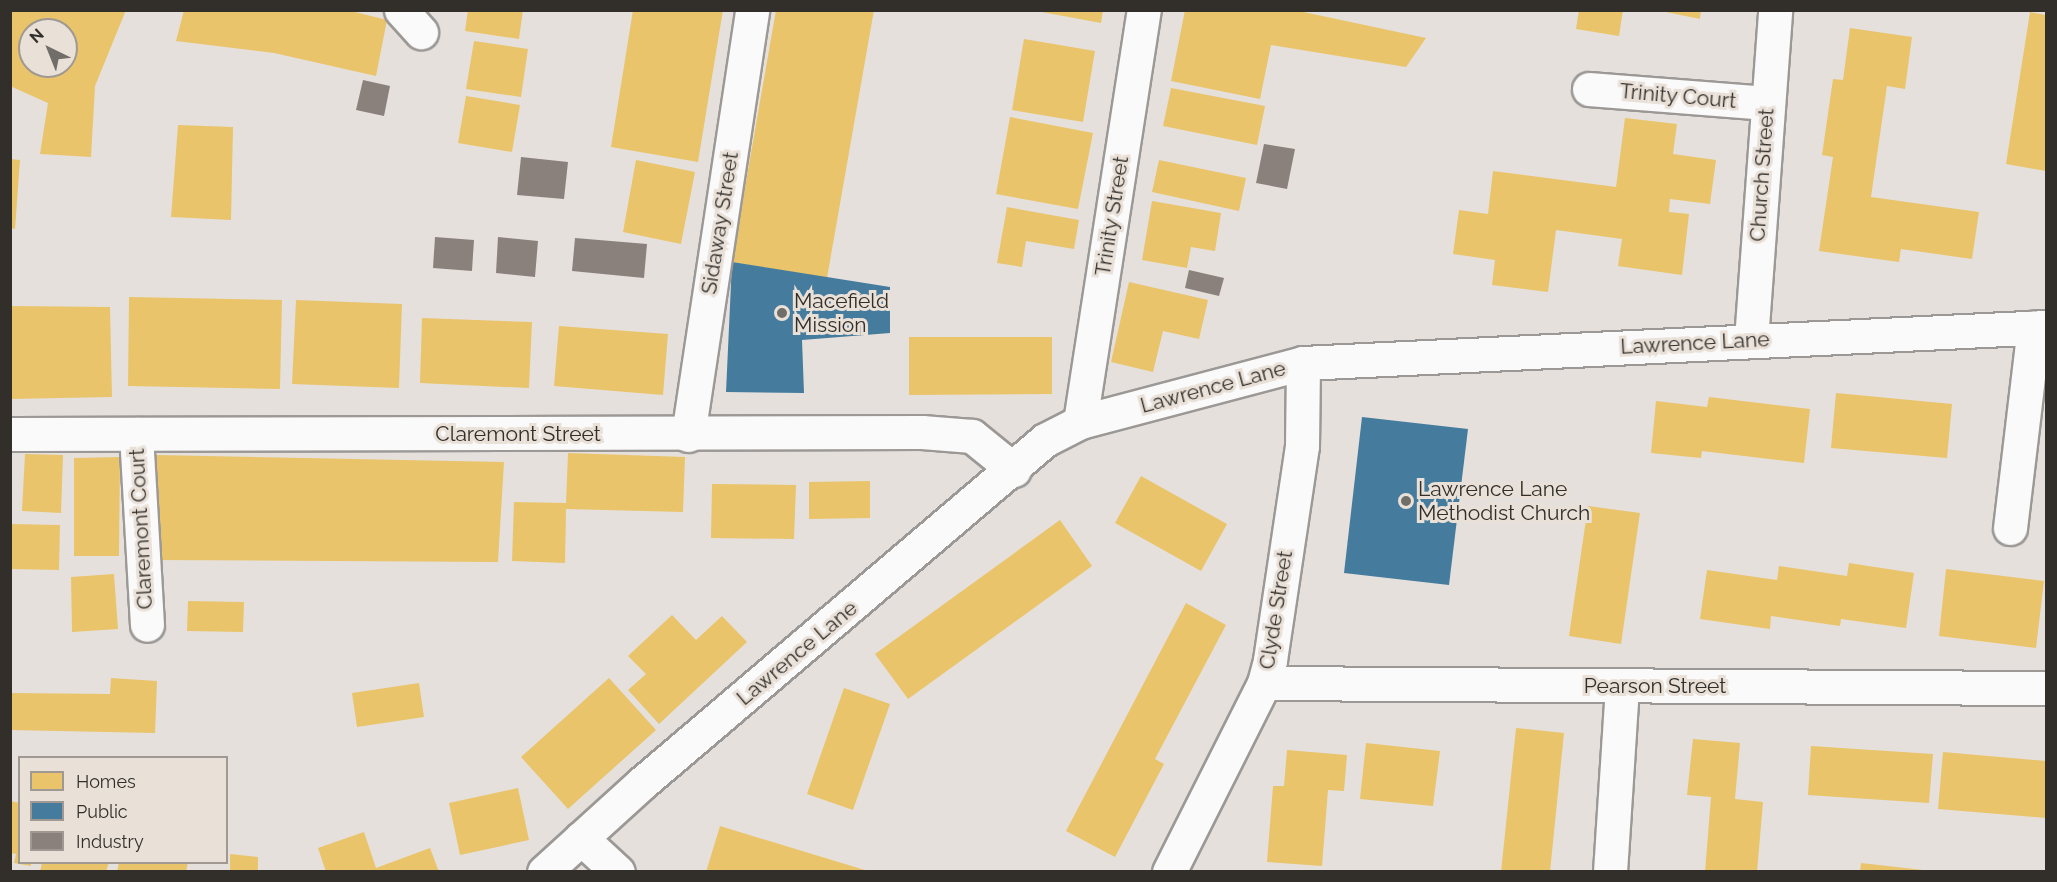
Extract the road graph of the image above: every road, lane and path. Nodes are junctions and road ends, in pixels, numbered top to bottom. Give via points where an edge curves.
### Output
1 (752, 10) edge
2 (1144, 10) edge
3 (1775, 10) edge
4 (1589, 89) dead end
5 (1766, 104) junction
6 (2040, 327) edge
7 (1751, 340) junction
8 (1303, 363) junction
9 (1080, 422) junction
10 (10, 434) edge
11 (136, 434) junction
12 (688, 435) junction
13 (1014, 470) junction
14 (2010, 528) dead end
15 (147, 625) dead end
16 (1264, 683) junction
17 (1622, 686) junction
18 (2046, 688) edge
19 (581, 837) junction
20 (544, 872) edge
21 (618, 872) edge
22 (1169, 872) edge
23 (1610, 872) edge

1 - 12 street, Sidaway Street
2 - 9 street, Trinity Street
3 - 5 street, Church Street
4 - 5 street, Trinity Court
5 - 7 street, Church Street
6 - 7 street, Lawrence Lane
6 - 14 street
7 - 8 street, Lawrence Lane
8 - 9 street, Lawrence Lane
8 - 16 street, Clyde Street via 1302,446
9 - 13 street, Lawrence Lane via 1046,440
10 - 11 street, Claremont Street
11 - 12 street, Claremont Street
11 - 15 street, Claremont Court
12 - 13 street, Claremont Street via 922,432 972,436
13 - 19 street, Lawrence Lane
16 - 17 street, Pearson Street
16 - 22 street, Clyde Street
17 - 18 street, Pearson Street
17 - 23 street
19 - 20 street, Lawrence Lane
19 - 21 street

